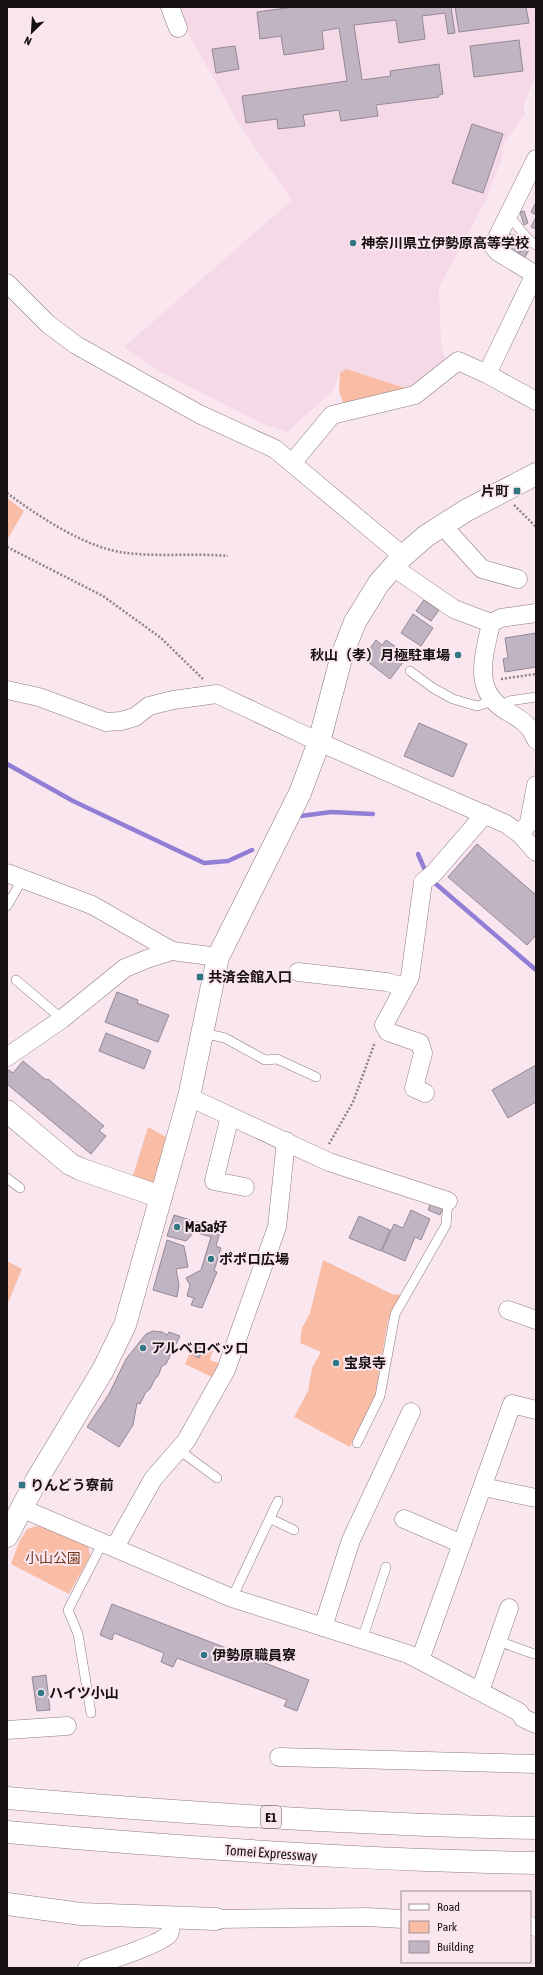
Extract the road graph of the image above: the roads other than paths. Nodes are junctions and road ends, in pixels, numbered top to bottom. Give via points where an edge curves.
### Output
1 (170, 7) edge
2 (178, 28) dead end
3 (536, 159) edge
4 (508, 215) junction
5 (536, 244) edge
6 (536, 274) edge
7 (7, 283) edge
8 (487, 374) junction
9 (536, 401) edge
10 (293, 462) junction
11 (536, 474) edge
12 (442, 525) junction
13 (398, 561) junction
14 (509, 580) dead end
15 (536, 613) edge
16 (491, 623) junction
17 (410, 671) dead end
18 (7, 690) edge
19 (536, 697) edge
20 (497, 704) junction
21 (536, 740) edge
22 (319, 742) junction
23 (536, 784) edge
24 (485, 814) junction
25 (520, 834) junction
26 (536, 852) edge
27 (14, 876) edge
28 (7, 906) edge
29 (172, 951) junction
30 (218, 958) junction
31 (298, 972) dead end
32 (16, 980) dead end
33 (404, 987) junction
34 (62, 1019) junction
35 (201, 1032) junction
36 (7, 1057) edge
37 (316, 1077) dead end
38 (413, 1088) dead end
39 (189, 1097) junction
40 (7, 1111) edge
41 (230, 1116) junction
42 (286, 1141) junction
43 (7, 1178) edge
44 (245, 1187) dead end
45 (20, 1188) dead end
46 (161, 1197) junction
47 (448, 1201) joint
48 (508, 1310) dead end
49 (536, 1320) edge
50 (536, 1410) edge
51 (411, 1412) dead end
52 (357, 1443) dead end
53 (179, 1450) junction
54 (217, 1478) dead end
55 (483, 1488) junction
56 (536, 1498) edge
57 (278, 1501) dead end
58 (21, 1508) junction
59 (271, 1519) junction
60 (404, 1519) dead end
61 (294, 1530) dead end
62 (7, 1536) edge
63 (462, 1544) junction
64 (109, 1545) junction
65 (386, 1567) dead end
66 (232, 1598) junction
67 (509, 1608) dead end
68 (323, 1627) junction
69 (362, 1640) junction
70 (498, 1640) junction
71 (534, 1654) dead end
72 (420, 1660) junction
73 (480, 1691) junction
74 (91, 1713) dead end
75 (536, 1724) edge
76 (67, 1726) dead end
77 (7, 1730) edge
78 (279, 1757) dead end
79 (536, 1764) edge
80 (7, 1798) edge
81 (536, 1828) edge
82 (7, 1832) edge
83 (7, 1841) edge
84 (150, 1845) junction
85 (536, 1863) edge
86 (7, 1904) edge
87 (171, 1918) junction
88 (216, 1919) joint
89 (401, 1919) edge
90 (86, 1968) edge

1 - 2 street
3 - 4 street
4 - 5 lane via 529,240
4 - 6 street via 493,246 498,252
6 - 8 street
7 - 10 street via 48,324 76,345 199,414 275,449
8 - 9 street
8 - 10 street via 458,361 415,395 332,415
10 - 13 street
11 - 12 main road
12 - 13 main road
12 - 14 street via 482,569
13 - 16 street via 454,608
13 - 22 main road via 371,594 347,640
15 - 16 street via 501,618
16 - 20 street via 482,665 487,693
17 - 20 lane via 432,688 453,699 477,706
18 - 22 street via 39,697 106,722 135,717 150,706 217,694
19 - 20 lane
20 - 21 street via 526,724
22 - 24 street
22 - 30 main road via 300,794
23 - 25 street via 529,823
24 - 25 street
24 - 33 street via 434,873 423,882 410,977
25 - 26 street
27 - 28 lane
27 - 29 street via 92,905
29 - 30 street
29 - 34 street via 125,968
30 - 35 main road
31 - 33 street via 323,981 387,982
32 - 34 lane
33 - 38 street via 384,1025 388,1032 420,1043 423,1054
34 - 36 street
35 - 37 lane via 225,1038 265,1060 277,1059
35 - 39 main road
39 - 41 street
39 - 46 main road
40 - 46 main road via 70,1164
41 - 42 street
41 - 44 street via 214,1181
42 - 47 street via 321,1158
42 - 53 street via 277,1228 226,1370 198,1423
43 - 45 lane
46 - 58 main road via 124,1325 103,1370
47 - 52 lane via 446,1225 394,1314 380,1396
48 - 49 street
50 - 55 street via 512,1404
51 - 68 street via 374,1506 351,1540
53 - 54 lane
53 - 64 street via 153,1479
55 - 56 street
55 - 63 street
57 - 59 lane
58 - 62 main road
58 - 64 street
59 - 61 lane
59 - 66 lane
60 - 63 street
63 - 72 street
64 - 66 street
64 - 74 lane via 68,1610 78,1634
65 - 69 lane
66 - 68 street
67 - 70 street
68 - 69 street
69 - 72 street
70 - 71 lane
70 - 73 street
72 - 73 street
73 - 75 street
76 - 77 street
78 - 79 street
80 - 81 main road, E1 via 335,1821
82 - 84 main road, Tomei Expressway
83 - 84 main road
84 - 85 main road, Tomei Expressway via 331,1857
86 - 87 main road via 81,1914
87 - 88 main road
87 - 90 street via 170,1932 167,1936
88 - 89 street

